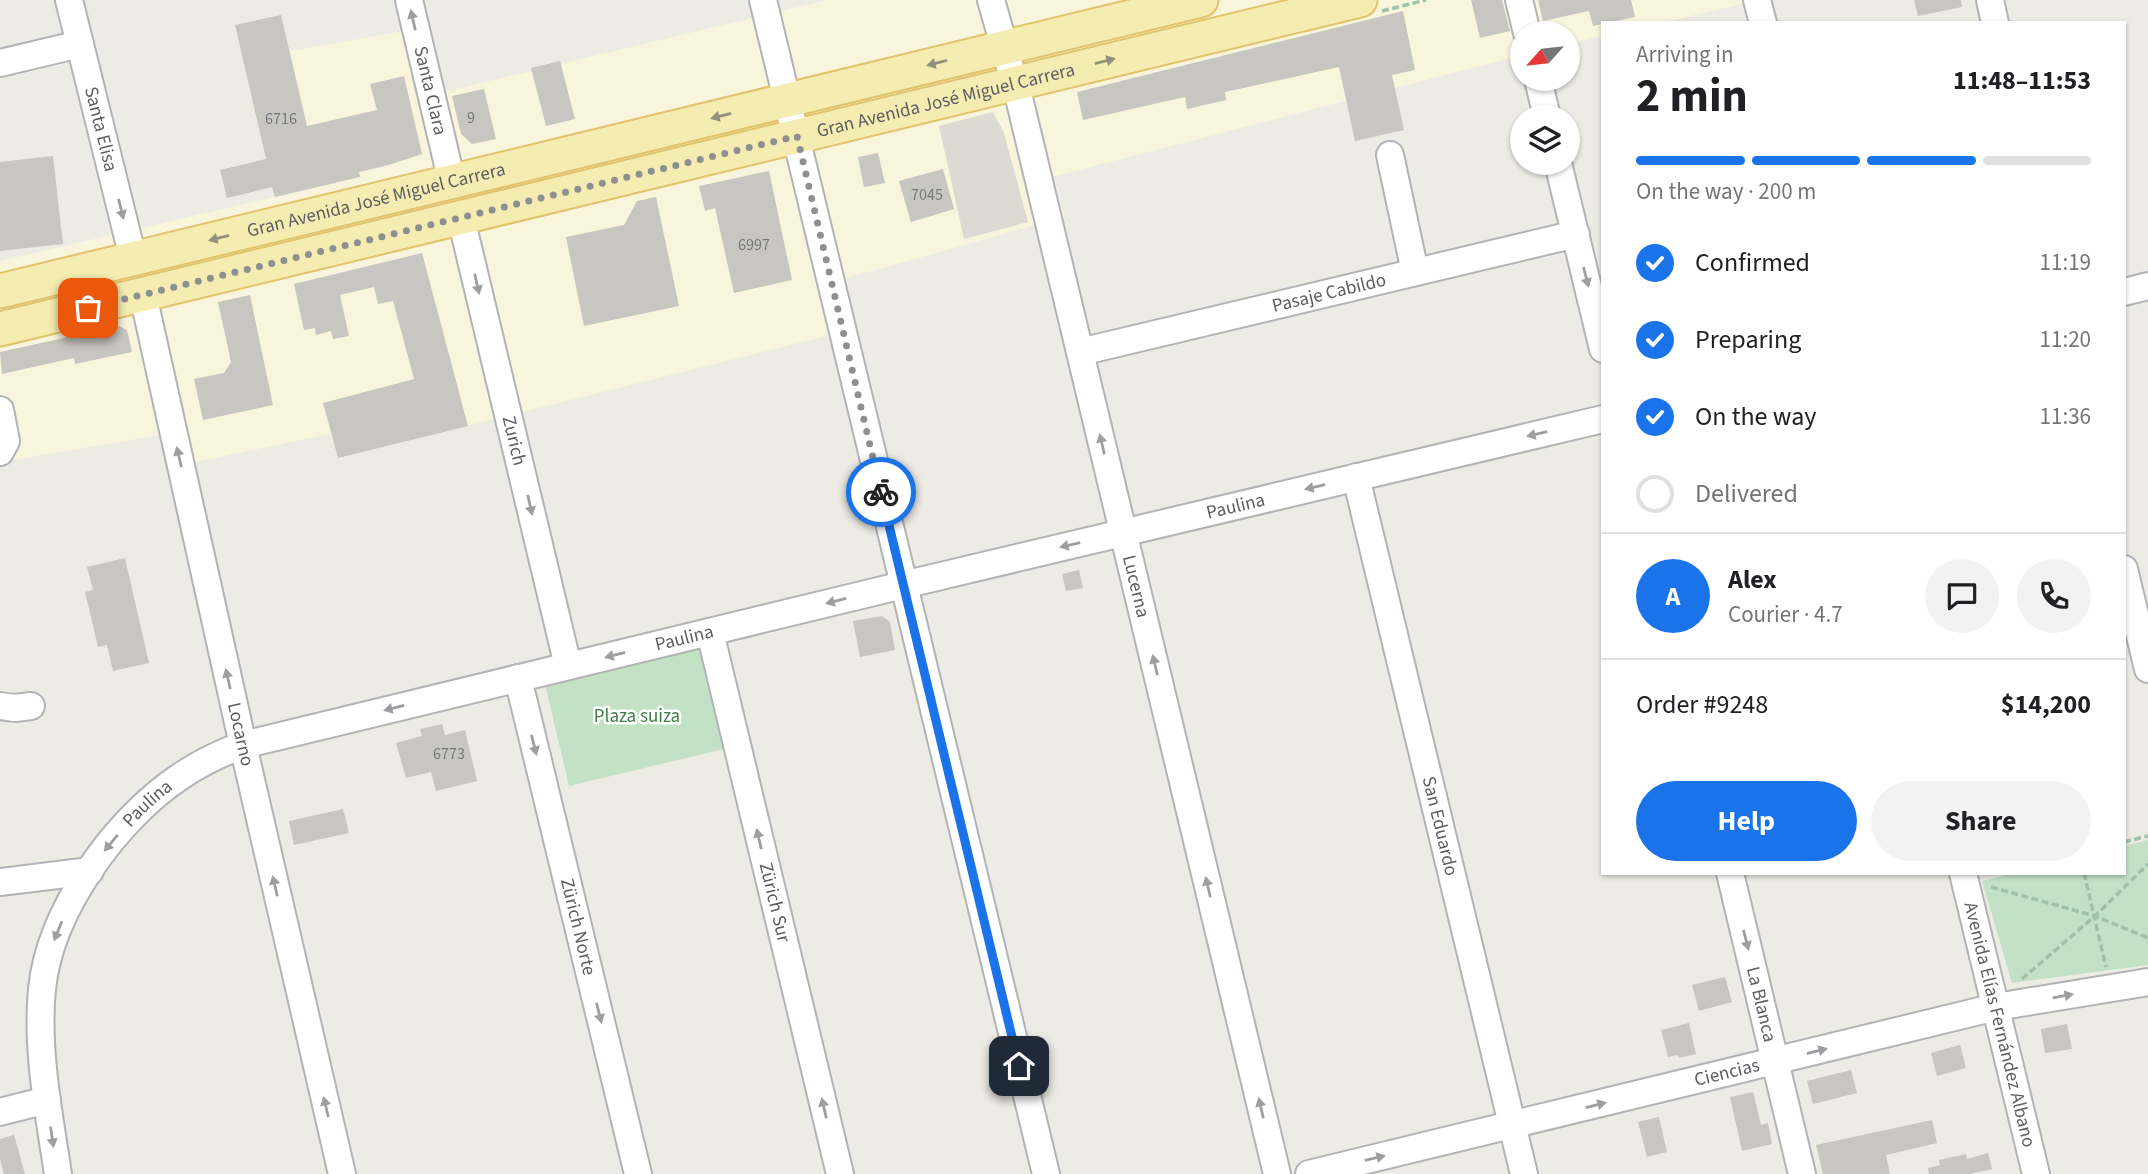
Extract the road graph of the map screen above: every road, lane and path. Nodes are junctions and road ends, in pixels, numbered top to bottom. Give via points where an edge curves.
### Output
1 (69, 0) edge
2 (408, 0) edge
3 (763, 0) edge
4 (991, 0) edge
5 (1201, 0) edge
6 (1360, 0) edge
7 (1519, 0) edge
8 (1757, 0) edge
9 (1990, 0) edge
10 (1305, 6) edge
11 (1524, 21) edge
12 (1762, 21) edge
13 (1995, 21) edge
14 (80, 44) junction
15 (1003, 47) junction
16 (0, 63) edge
17 (1015, 83) junction
18 (787, 99) junction
19 (797, 136) junction
20 (1390, 155) dead end
21 (1561, 175) edge
22 (452, 182) junction
23 (461, 218) junction
24 (1576, 234) junction
25 (133, 258) junction
26 (1415, 272) junction
27 (2148, 286) edge
28 (0, 291) edge
29 (156, 292) junction
30 (2126, 292) edge
31 (0, 329) edge
32 (1601, 340) edge
33 (1080, 352) junction
34 (0, 410) edge
35 (1601, 419) edge
36 (0, 452) edge
37 (1356, 477) junction
38 (1123, 532) junction
39 (2126, 577) edge
40 (903, 584) junction
41 (710, 632) junction
42 (568, 666) junction
43 (2148, 668) edge
44 (518, 678) junction
45 (0, 706) edge
46 (31, 706) dead end
47 (243, 746) junction
48 (2148, 836) edge
49 (2126, 842) edge
50 (2148, 864) edge
51 (90, 871) junction
52 (1730, 875) edge
53 (2085, 875) edge
54 (1964, 876) edge
55 (0, 882) edge
56 (2095, 916) junction
57 (2148, 938) edge
58 (2148, 982) edge
59 (2015, 985) dead end
60 (2110, 987) junction
61 (1996, 1007) junction
62 (1775, 1061) junction
63 (47, 1100) junction
64 (0, 1112) edge
65 (1512, 1125) junction
66 (58, 1174) edge
67 (342, 1174) edge
68 (638, 1174) edge
69 (840, 1174) edge
70 (1046, 1174) edge
71 (1277, 1174) edge
72 (1308, 1174) edge
73 (1524, 1174) edge
74 (1802, 1174) edge
75 (2036, 1174) edge

1 - 14 street, Santa Elisa
22 -> 2 street, Santa Clara
3 - 18 street
4 - 15 street, Lucerna
5 - 15 main road, Gran Avenida José Miguel Carrera
6 - 10 main road, Gran Avenida José Miguel Carrera
7 - 11 street
8 - 12 street
9 - 13 street
17 -> 10 main road, Gran Avenida José Miguel Carrera
14 - 16 street
14 -> 25 street, Santa Elisa
15 - 17 street, Lucerna
15 -> 18 main road, Gran Avenida José Miguel Carrera
17 - 19 main road, Gran Avenida José Miguel Carrera
17 - 33 street, Lucerna
18 - 19 street
18 -> 22 main road, Gran Avenida José Miguel Carrera
19 - 23 main road, Gran Avenida José Miguel Carrera
19 - 40 street
20 - 26 street
21 - 24 street
22 -> 25 main road, Gran Avenida José Miguel Carrera
23 - 29 main road, Gran Avenida José Miguel Carrera
23 -> 42 street, Zurich
24 - 26 street, Pasaje Cabildo
24 -> 32 street
25 - 28 main road, Gran Avenida José Miguel Carrera
25 - 29 main road
26 - 33 street, Pasaje Cabildo
27 - 30 street
29 - 31 main road, Gran Avenida José Miguel Carrera
47 -> 29 street, Locarno
38 -> 33 street, Lucerna
34 - 36 street via 6,441
35 -> 37 street, Paulina
37 -> 38 street, Paulina
37 - 65 street, San Eduardo
38 -> 40 street, Paulina
71 -> 38 street, Lucerna
39 - 43 street
40 -> 41 street, Paulina
40 - 70 street
41 -> 42 street, Paulina
69 -> 41 street, Zürich Sur
42 - 44 street, Paulina
44 -> 47 street, Paulina
44 -> 68 street, Zürich Norte
45 - 46 street
47 -> 51 street, Paulina via 197,766 164,789 127,823
67 -> 47 street, Locarno
48 - 49 path
50 - 56 path
51 - 55 street
51 -> 63 street, Paulina via 76,892 47,962 41,1033
52 -> 62 street, La Blanca
53 - 56 path
54 - 56 path
54 - 61 street, Avenida Elías Fernández Albano
56 - 57 path
56 - 59 path
56 - 60 path
58 - 60 street, Ciencias
61 -> 60 street, Ciencias
62 -> 61 street, Ciencias
61 - 75 street, Avenida Elías Fernández Albano
65 -> 62 street, Ciencias
62 - 74 street, La Blanca
63 - 64 street
63 -> 66 street, Paulina
72 -> 65 street, Ciencias
65 - 73 street, San Eduardo

